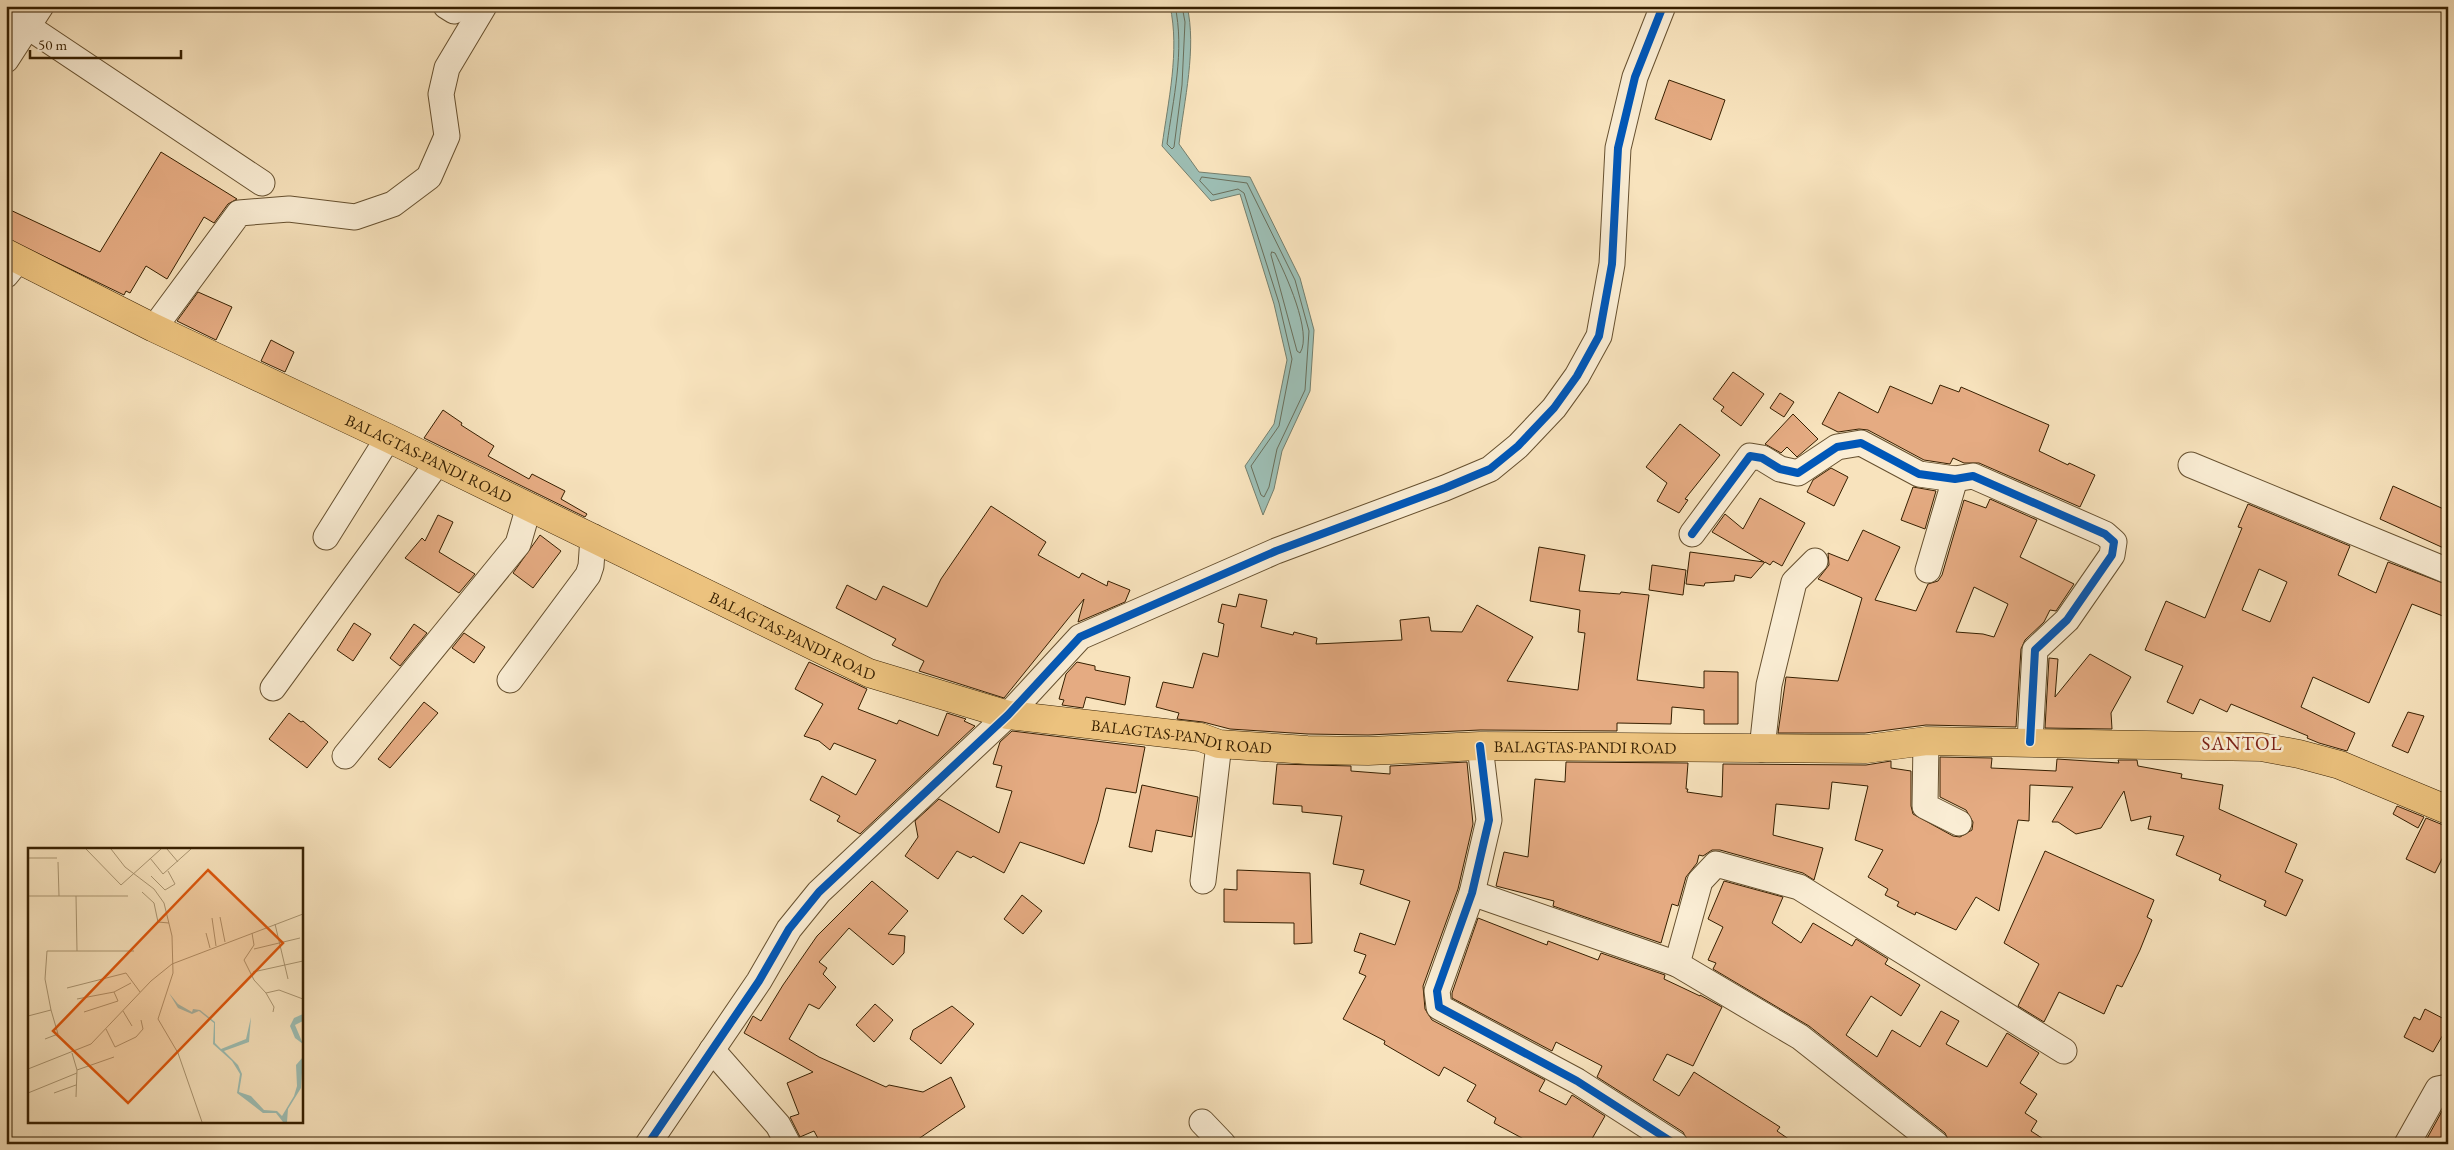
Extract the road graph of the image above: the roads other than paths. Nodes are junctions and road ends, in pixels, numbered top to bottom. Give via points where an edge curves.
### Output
1 (484, 6) edge
2 (1663, 6) edge
3 (6, 12) edge
4 (34, 16) edge
5 (6, 60) edge
6 (262, 182) dead end
7 (10, 262) edge
8 (154, 328) junction
9 (388, 438) junction
10 (438, 462) junction
11 (2192, 465) dead end
12 (1955, 479) junction
13 (529, 506) junction
14 (1692, 534) dead end
15 (326, 537) dead end
16 (593, 537) junction
17 (1815, 561) dead end
18 (1928, 570) dead end
19 (2448, 571) edge
20 (510, 680) dead end
21 (273, 688) dead end
22 (1008, 714) junction
23 (1926, 741) junction
24 (2030, 742) junction
25 (1219, 744) junction
26 (1480, 746) junction
27 (1762, 748) junction
28 (345, 756) dead end
29 (2448, 810) edge
30 (1959, 823) dead end
31 (1203, 881) dead end
32 (1472, 893) junction
33 (1677, 964) junction
34 (712, 1050) junction
35 (2064, 1051) dead end
36 (2448, 1087) edge
37 (1202, 1122) dead end
38 (648, 1144) edge
39 (788, 1144) edge
40 (1223, 1144) edge
41 (1675, 1144) edge
42 (1936, 1144) edge
43 (2408, 1144) edge

1 - 8 street via 447,68 441,94 447,136 429,177 393,204 355,217 289,208 239,213
2 - 22 street via 1635,77 1618,148 1612,264 1599,336 1577,376 1554,408 1518,446 1490,469 1276,551 1080,637
3 - 4 street
4 - 5 street
4 - 6 street
7 - 8 main road, BALAGTAS-PANDI ROAD
8 - 9 main road, BALAGTAS-PANDI ROAD
9 - 10 main road, BALAGTAS-PANDI ROAD
9 - 15 street
10 - 13 main road, BALAGTAS-PANDI ROAD
10 - 21 street
11 - 19 street
12 - 14 street via 1919,474 1860,443 1837,446 1798,473 1750,456
12 - 18 street
12 - 24 street via 1973,476 2105,534 2114,542 2112,554 2067,620 2035,650
13 - 16 main road, BALAGTAS-PANDI ROAD
13 - 28 street via 518,544
16 - 20 street via 588,575
16 - 22 main road, BALAGTAS-PANDI ROAD via 869,673
17 - 27 street via 1794,582 1769,685
22 - 25 main road, BALAGTAS-PANDI ROAD via 1200,737
22 - 34 street via 819,892 789,929 759,981
23 - 24 main road, BALAGTAS-PANDI ROAD
23 - 27 main road, BALAGTAS-PANDI ROAD via 1866,749
23 - 30 street via 1925,806
24 - 29 main road, BALAGTAS-PANDI ROAD via 2261,747 2340,765
25 - 26 main road, BALAGTAS-PANDI ROAD via 1368,751
25 - 31 street
26 - 27 main road, BALAGTAS-PANDI ROAD
26 - 32 street via 1490,820
32 - 33 street
32 - 41 street via 1437,992 1438,1007 1577,1081
33 - 35 street via 1700,882 1716,864 1799,887
33 - 42 street via 1800,1037
34 - 38 street
34 - 39 street via 778,1125
36 - 43 street via 2438,1089
37 - 40 street

